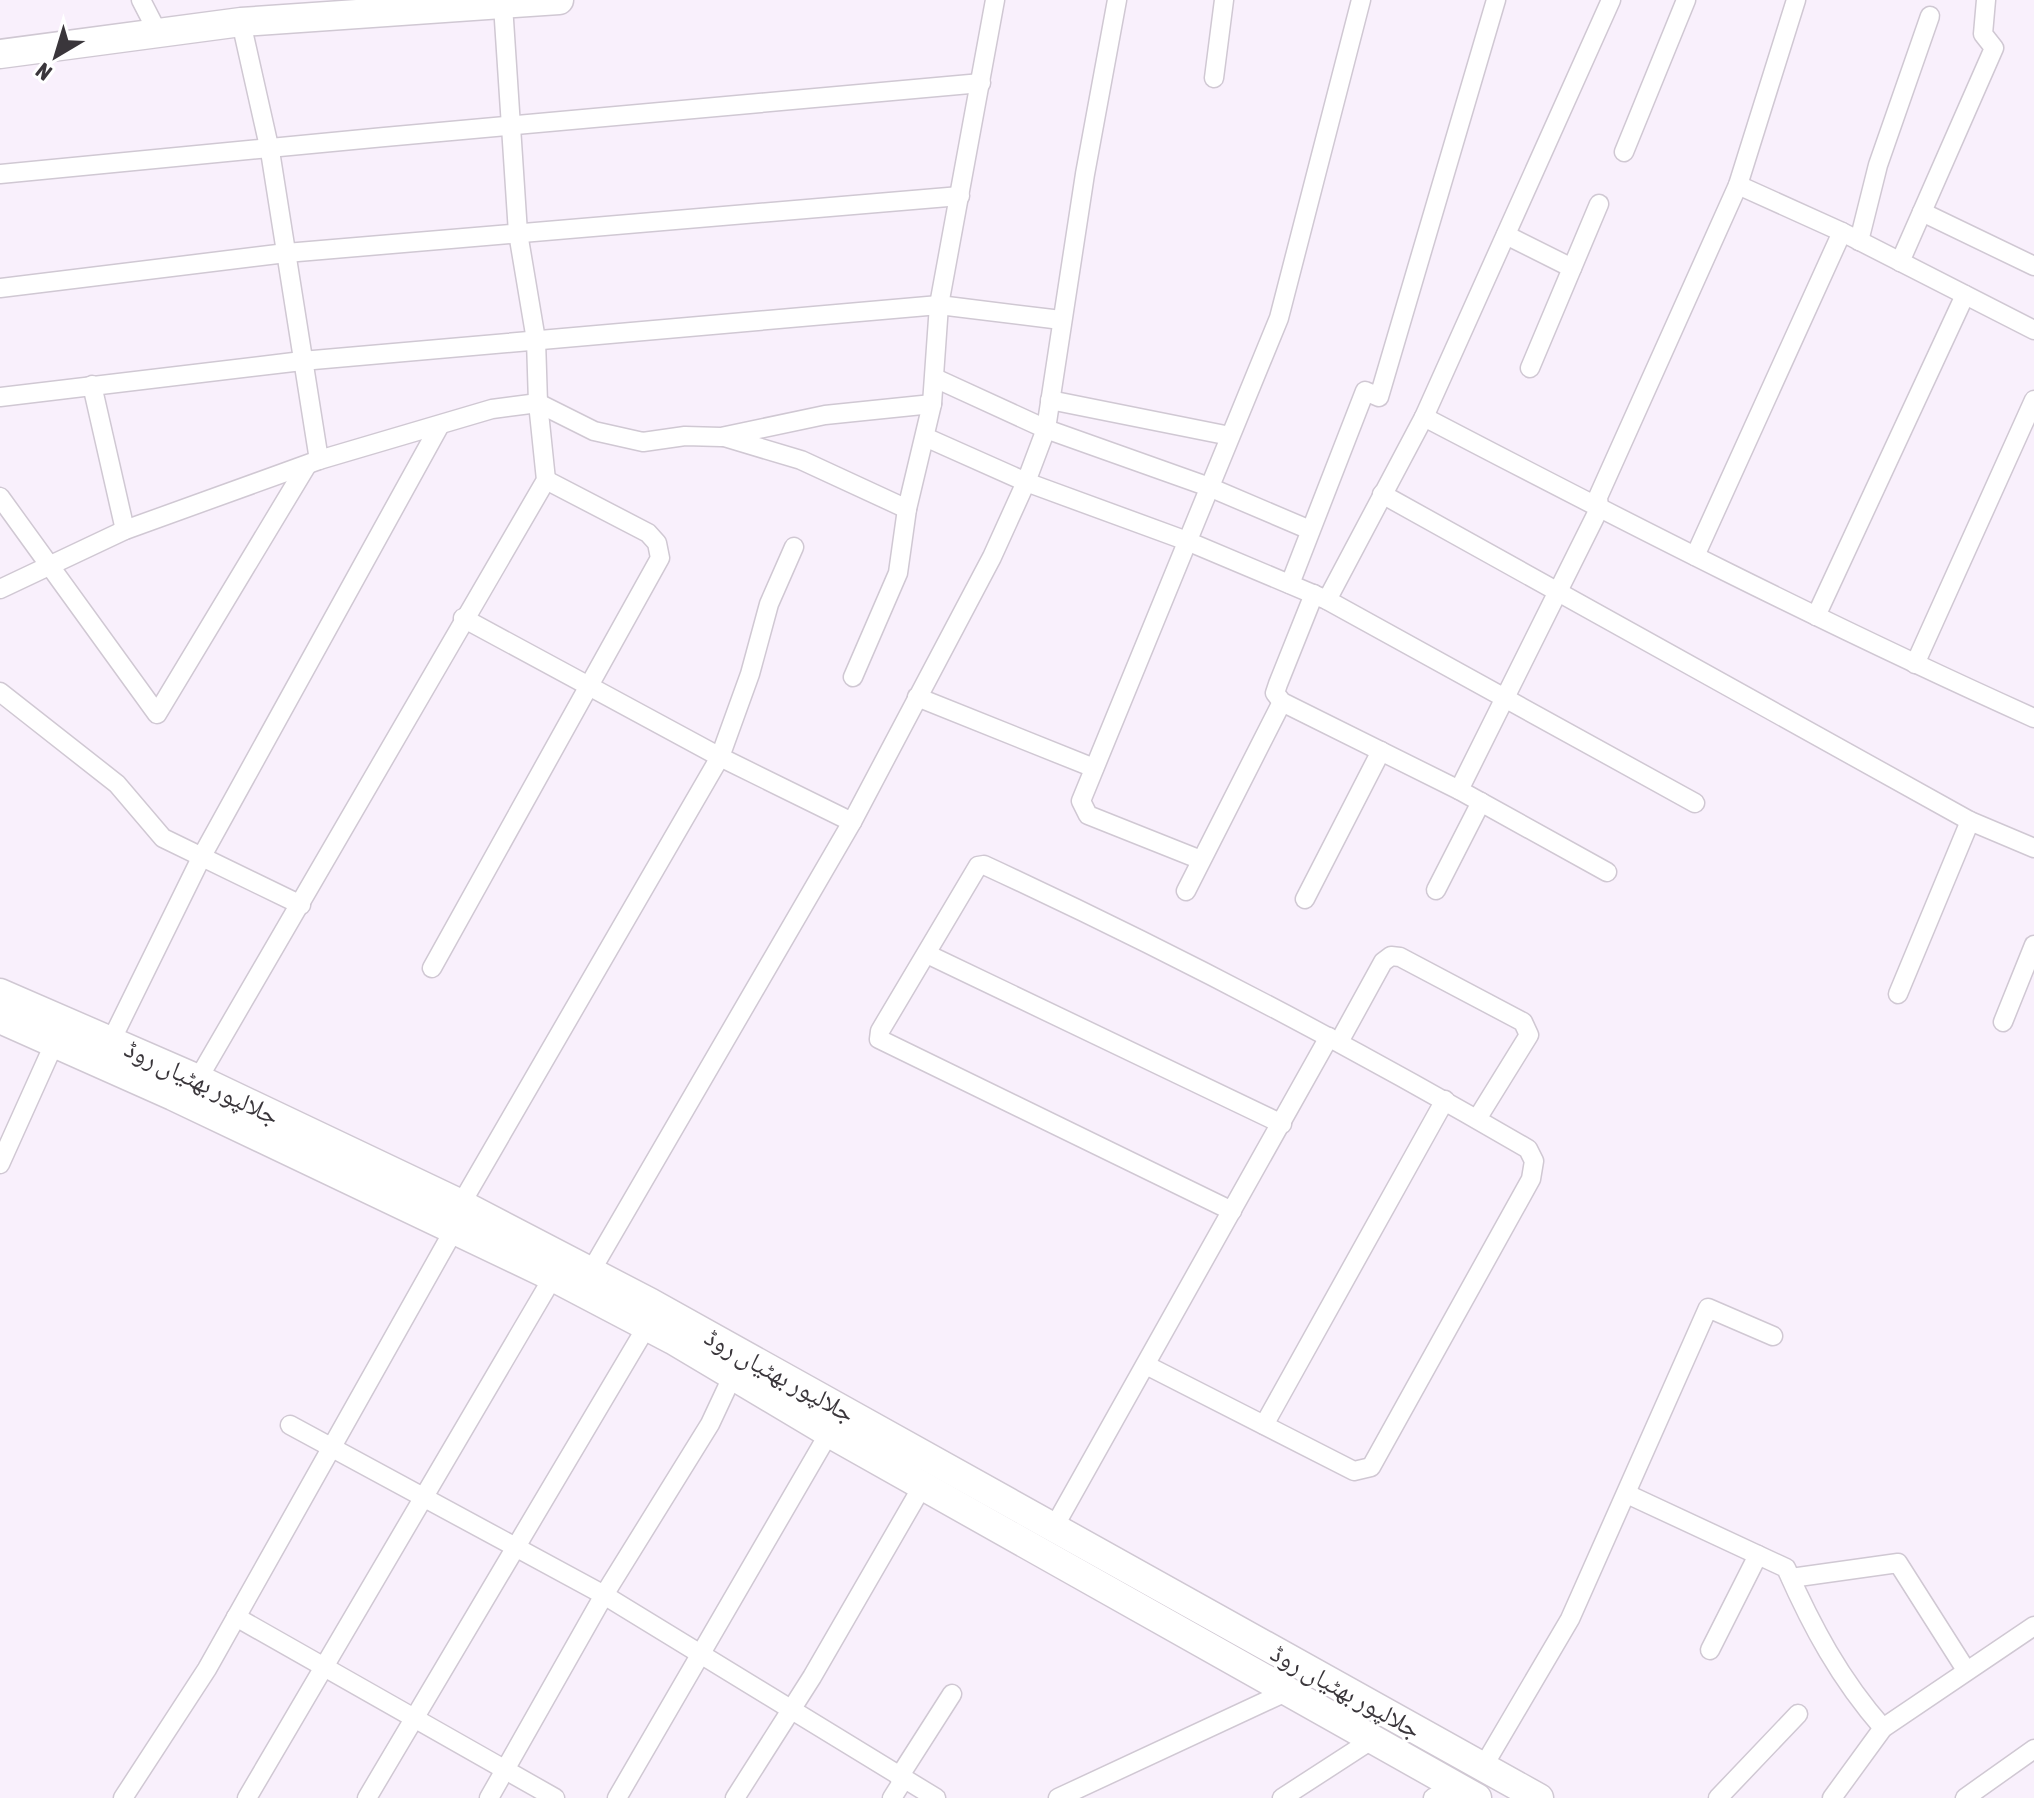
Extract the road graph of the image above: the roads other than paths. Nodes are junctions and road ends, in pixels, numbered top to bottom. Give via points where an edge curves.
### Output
1 (141, 0) edge
2 (559, 0) edge
3 (995, 0) edge
4 (1117, 0) edge
5 (1224, 0) edge
6 (1361, 0) edge
7 (1496, 0) edge
8 (1611, 0) edge
9 (1686, 0) edge
10 (1796, 0) edge
11 (1986, 0) edge
12 (503, 5) junction
13 (399, 6) edge
14 (255, 14) edge
15 (1930, 16) dead end
16 (158, 33) junction
17 (0, 54) edge
18 (1214, 78) dead end
19 (981, 83) junction
20 (510, 123) junction
21 (270, 151) junction
22 (1624, 152) dead end
23 (0, 174) edge
24 (1738, 185) junction
25 (960, 196) junction
26 (1599, 204) dead end
27 (1922, 212) junction
28 (518, 233) junction
29 (1506, 235) junction
30 (1851, 237) junction
31 (286, 253) junction
32 (1900, 262) junction
33 (2034, 266) edge
34 (1572, 268) junction
35 (0, 288) edge
36 (1965, 295) junction
37 (939, 305) junction
38 (1061, 320) junction
39 (2034, 330) edge
40 (536, 340) junction
41 (302, 361) junction
42 (1530, 368) dead end
43 (937, 379) junction
44 (92, 385) junction
45 (0, 397) edge
46 (1050, 400) junction
47 (2034, 400) edge
48 (538, 403) junction
49 (932, 404) junction
50 (1424, 417) junction
51 (440, 425) junction
52 (1046, 429) junction
53 (1230, 436) junction
54 (721, 437) junction
55 (925, 437) junction
56 (313, 463) junction
57 (546, 480) junction
58 (1026, 482) junction
59 (1209, 487) junction
60 (1382, 494) junction
61 (0, 497) edge
62 (907, 509) junction
63 (1599, 509) junction
64 (125, 530) junction
65 (1310, 530) junction
66 (1187, 541) junction
67 (794, 547) dead end
68 (1695, 556) junction
69 (46, 566) junction
70 (1290, 584) junction
71 (0, 589) edge
72 (1557, 591) junction
73 (1321, 597) junction
74 (1816, 616) junction
75 (463, 618) junction
76 (1915, 664) junction
77 (853, 677) dead end
78 (589, 686) junction
79 (0, 692) edge
80 (917, 697) junction
81 (1504, 699) junction
82 (1282, 702) junction
83 (2034, 718) edge
84 (1381, 751) junction
85 (720, 757) junction
86 (1094, 768) junction
87 (1459, 790) junction
88 (1481, 802) junction
89 (1695, 803) dead end
90 (1970, 821) junction
91 (852, 822) junction
92 (2034, 848) edge
93 (202, 856) junction
94 (1201, 860) junction
95 (1607, 872) dead end
96 (1436, 890) dead end
97 (1186, 891) dead end
98 (1305, 899) dead end
99 (301, 905) junction
100 (2034, 945) edge
101 (927, 954) junction
102 (432, 968) dead end
103 (0, 993) edge
104 (1898, 994) dead end
105 (0, 1019) edge
106 (2003, 1022) dead end
107 (1334, 1039) junction
108 (111, 1041) junction
109 (54, 1044) junction
110 (198, 1079) junction
111 (1445, 1100) junction
112 (1477, 1119) junction
113 (1282, 1124) junction
114 (0, 1164) edge
115 (1232, 1211) junction
116 (458, 1216) junction
117 (591, 1271) junction
118 (553, 1277) junction
119 (647, 1326) junction
120 (1773, 1336) dead end
121 (1146, 1365) junction
122 (732, 1377) junction
123 (290, 1425) dead end
124 (1264, 1425) junction
125 (829, 1433) junction
126 (331, 1447) junction
127 (923, 1485) junction
128 (1627, 1494) junction
129 (425, 1498) junction
130 (1053, 1529) junction
131 (517, 1548) junction
132 (1758, 1555) junction
133 (1791, 1578) junction
134 (604, 1595) junction
135 (236, 1617) junction
136 (2034, 1626) edge
137 (1710, 1650) dead end
138 (701, 1655) junction
139 (326, 1668) junction
140 (1966, 1670) junction
141 (1288, 1691) junction
142 (952, 1694) dead end
143 (791, 1710) junction
144 (1798, 1714) dead end
145 (416, 1718) junction
146 (1883, 1728) junction
147 (1373, 1739) junction
148 (2034, 1749) edge
149 (1483, 1767) junction
150 (506, 1768) junction
151 (901, 1778) junction
152 (1455, 1794) edge
153 (123, 1798) edge
154 (247, 1798) edge
155 (367, 1798) edge
156 (489, 1798) edge
157 (555, 1798) edge
158 (617, 1798) edge
159 (735, 1798) edge
160 (892, 1798) edge
161 (936, 1798) edge
162 (1058, 1798) edge
163 (1282, 1798) edge
164 (1539, 1798) edge
165 (1718, 1798) edge
166 (1832, 1798) edge
167 (1965, 1798) edge

1 - 16 street
2 - 12 main road
3 - 19 street
4 - 38 street
5 - 18 street
6 - 53 street via 1279,318
7 - 65 street via 1379,397 1365,391
8 - 29 street
9 - 22 street
10 - 24 street
11 - 27 street via 1983,34 1994,48
12 - 13 main road
12 - 20 street
13 - 14 main road
14 - 16 main road
14 - 21 street
15 - 30 street
16 - 17 main road
19 - 20 street
19 - 25 street
20 - 21 street
20 - 28 street
21 - 23 street
21 - 31 street
24 - 30 street
24 - 63 street via 1598,497
25 - 28 street
25 - 37 street
26 - 34 street
27 - 32 street
27 - 33 street
28 - 31 street
28 - 40 street
29 - 34 street
29 - 50 street
30 - 32 street
30 - 68 street
31 - 35 street
31 - 41 street
32 - 36 street
34 - 42 street
36 - 39 street
36 - 74 street
37 - 38 street
37 - 40 street
37 - 43 street
38 - 46 street
40 - 41 street
40 - 48 street
41 - 44 street
41 - 56 street
43 - 49 street
43 - 52 street
44 - 45 street
44 - 64 street
46 - 52 street
46 - 53 street
47 - 76 street
48 - 51 street via 492,409
48 - 54 street via 594,431 643,442
48 - 57 street
49 - 54 street via 825,415
49 - 55 street
50 - 60 street
50 - 63 street
51 - 56 street
51 - 93 street
52 - 58 street
52 - 59 street
53 - 59 street
54 - 62 street via 801,460
55 - 58 street
55 - 62 street
56 - 64 street
56 - 69 street via 157,714
57 - 75 street
57 - 78 street via 648,533 657,543 660,558
58 - 66 street
58 - 80 street
59 - 65 street
59 - 66 street
60 - 72 street
60 - 73 street
61 - 69 street
62 - 77 street via 898,573
63 - 68 street
63 - 72 street
64 - 69 street
65 - 70 street
66 - 70 street
66 - 86 street
67 - 85 street via 769,604
68 - 74 street
69 - 71 street
70 - 73 street
72 - 81 street
72 - 90 street
73 - 81 street
73 - 82 street via 1278,684 1275,693
74 - 76 street
75 - 78 street
75 - 99 street
76 - 83 street
78 - 85 street
78 - 102 street
79 - 93 street via 117,784 163,838
80 - 86 street
80 - 91 street
81 - 87 street
81 - 89 street
82 - 84 street
82 - 94 street
84 - 87 street
84 - 98 street
85 - 91 street
85 - 116 street
86 - 94 street via 1081,801 1088,815
87 - 88 street
88 - 95 street
88 - 96 street
90 - 92 street
90 - 104 street
91 - 117 street
93 - 99 street
93 - 108 street
94 - 97 street
99 - 110 street
100 - 106 street
101 - 107 street via 973,873 984,865 1133,934
101 - 113 street
101 - 115 street via 880,1031 879,1039 886,1045
103 - 108 main road, جلالپور بھٹیاں روڈ
105 - 109 main road, جلالپور بھٹیاں روڈ
107 - 111 street
107 - 112 street via 1391,956 1523,1022 1529,1035
107 - 113 street
108 - 110 main road, جلالپور بھٹیاں روڈ
109 - 114 street
109 - 116 main road, جلالپور بھٹیاں روڈ
110 - 116 main road, جلالپور بھٹیاں روڈ
111 - 112 street
111 - 124 street
112 - 124 street via 1528,1149 1534,1161 1531,1179 1371,1467 1354,1471
113 - 115 street
115 - 121 street
116 - 117 main road, جلالپور بھٹیاں روڈ
116 - 118 main road, جلالپور بھٹیاں روڈ
116 - 126 street
117 - 130 main road, جلالپور بھٹیاں روڈ
118 - 119 main road, جلالپور بھٹیاں روڈ
118 - 129 street
119 - 122 main road, جلالپور بھٹیاں روڈ
119 - 131 street
120 - 128 street via 1708,1308
121 - 124 street
121 - 130 street
122 - 125 main road, جلالپور بھٹیاں روڈ
122 - 134 street via 710,1424
123 - 126 street
125 - 127 main road, جلالپور بھٹیاں روڈ
125 - 138 street
126 - 129 street
126 - 135 street
127 - 141 main road, جلالپور بھٹیاں روڈ
127 - 143 street
128 - 132 street
128 - 149 street via 1570,1619
129 - 131 street
129 - 139 street
130 - 149 main road, جلالپور بھٹیاں روڈ
131 - 134 street
131 - 145 street
132 - 133 street via 1786,1568
132 - 137 street
133 - 140 street via 1898,1563
133 - 146 street via 1815,1633 1849,1689
134 - 138 street
134 - 150 street
135 - 139 street
135 - 153 street
136 - 140 street
138 - 143 street
138 - 158 street
139 - 145 street
139 - 154 street
140 - 146 street
141 - 147 main road, جلالپور بھٹیاں روڈ
141 - 162 street
142 - 151 street
143 - 151 street
143 - 159 street
144 - 165 street
145 - 150 street
145 - 155 street
146 - 166 street
147 - 152 main road, جلالپور بھٹیاں روڈ
147 - 163 street
148 - 167 street
149 - 164 main road, جلالپور بھٹیاں روڈ
150 - 156 street
150 - 157 street
151 - 160 street
151 - 161 street

